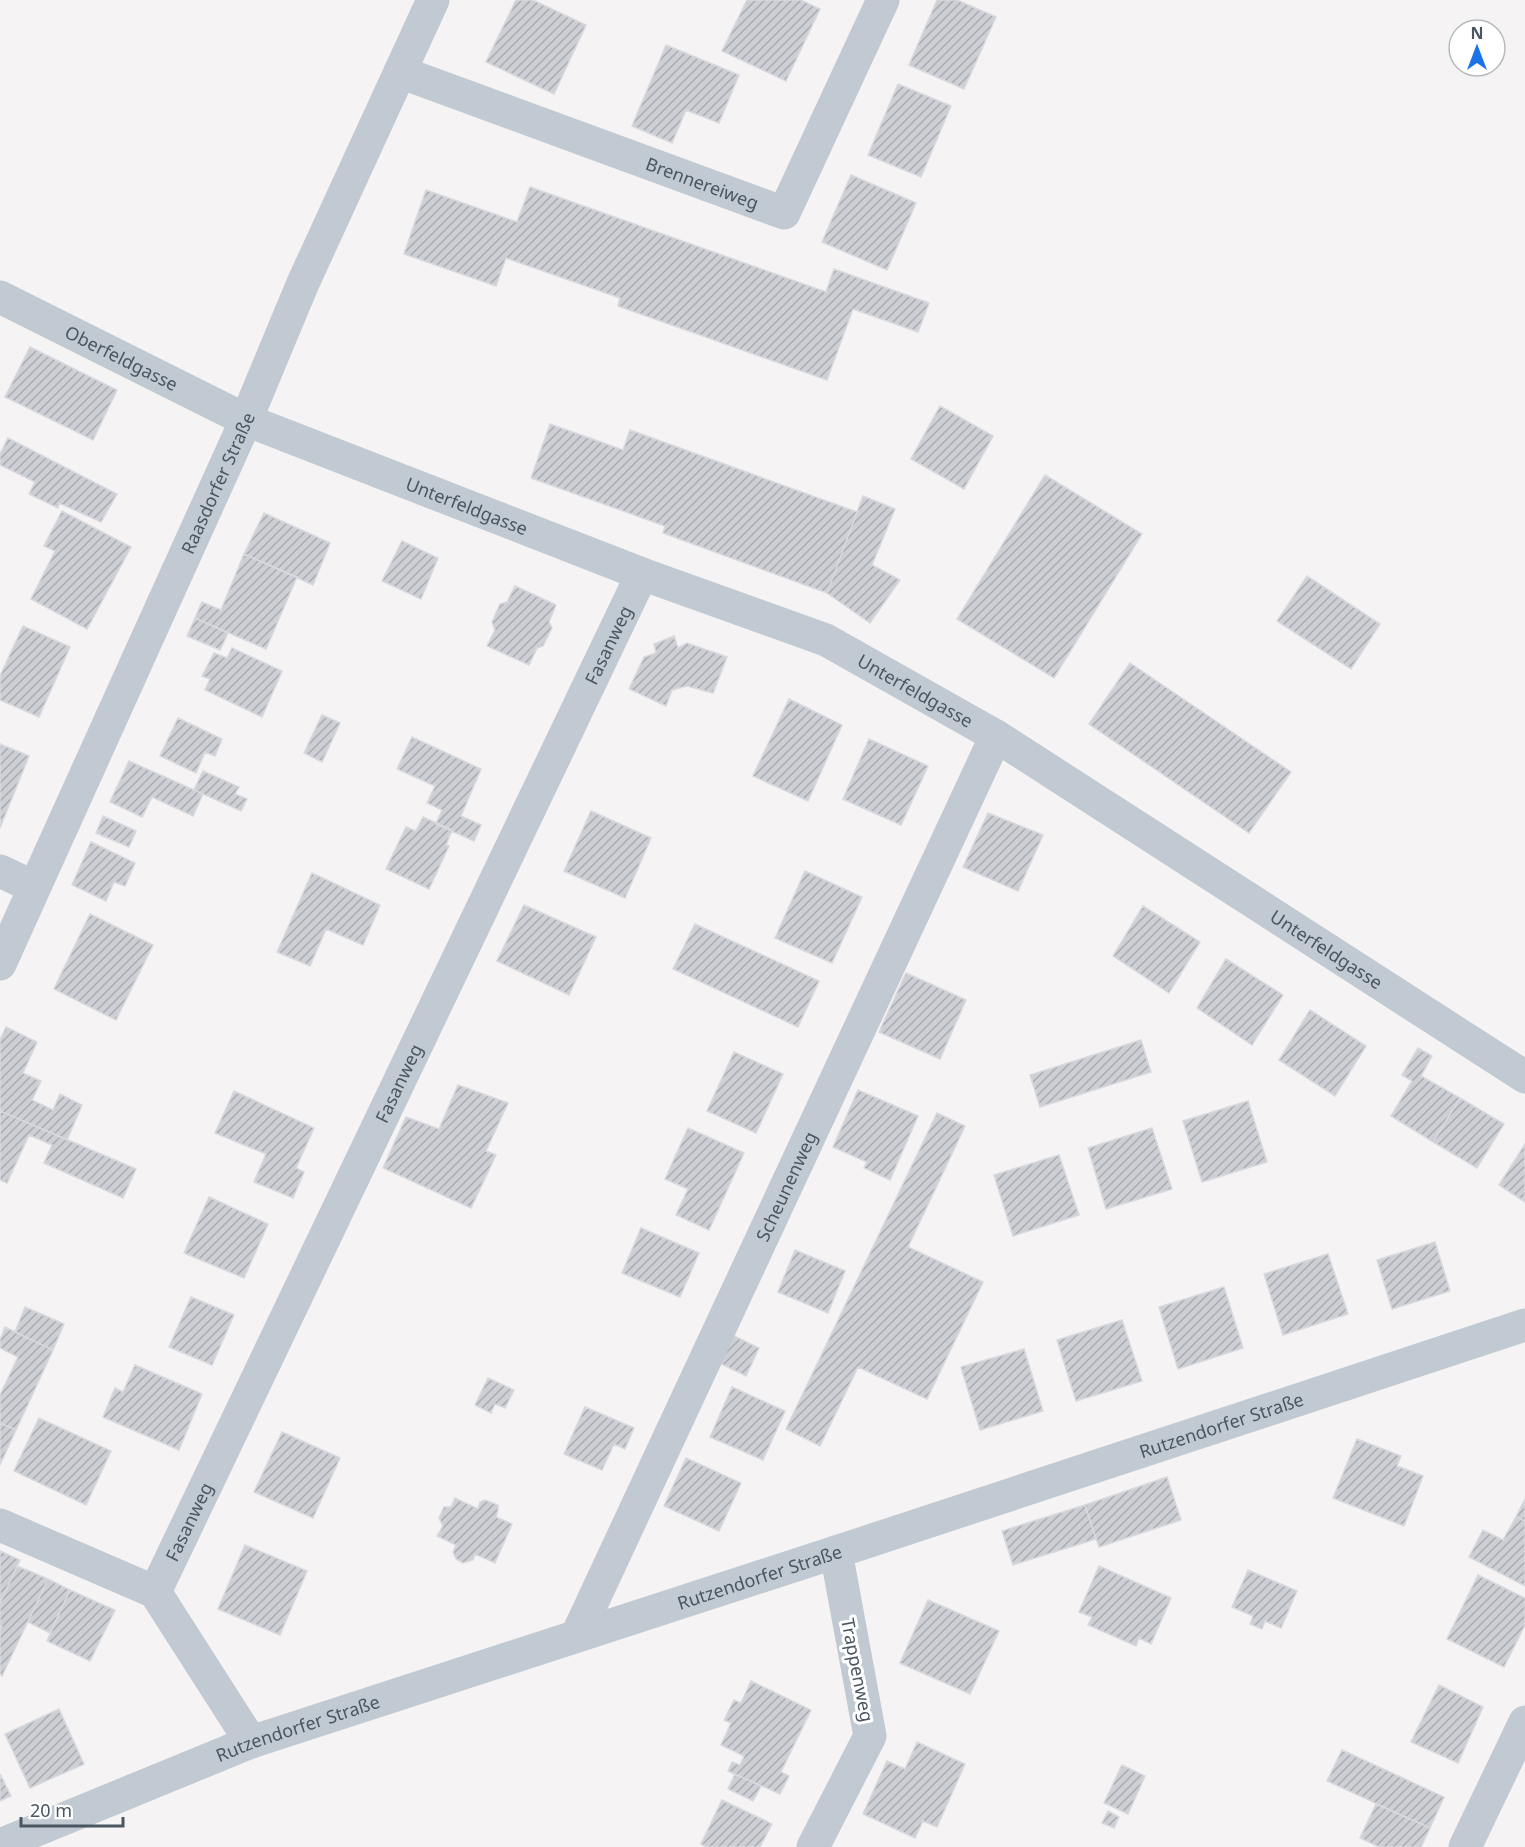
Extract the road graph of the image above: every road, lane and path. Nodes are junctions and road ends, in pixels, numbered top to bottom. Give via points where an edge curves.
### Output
1 (433, 0) edge
2 (883, 0) edge
3 (400, 72) junction
4 (0, 297) edge
5 (246, 420) junction
6 (642, 574) junction
7 (996, 736) junction
8 (0, 871) edge
9 (34, 887) junction
10 (0, 964) edge
11 (1525, 1077) edge
12 (1525, 1325) edge
13 (0, 1525) edge
14 (836, 1552) junction
15 (155, 1592) junction
16 (577, 1635) junction
17 (1525, 1722) edge
18 (250, 1742) junction
19 (0, 1845) edge
20 (813, 1847) edge
21 (1465, 1847) edge

1 - 3 street, Raasdorfer Straße
2 - 3 street, Brennereiweg via 784,213
3 - 5 street, Raasdorfer Straße via 303,283
4 - 5 street, Oberfeldgasse
5 - 6 street, Unterfeldgasse
5 - 9 street, Raasdorfer Straße
6 - 7 street, Unterfeldgasse via 826,640
6 - 15 street, Fasanweg
7 - 11 street, Unterfeldgasse
7 - 16 street, Scheunenweg
8 - 9 street
9 - 10 street, Raasdorfer Straße
12 - 14 street, Rutzendorfer Straße
13 - 15 street
14 - 16 street, Rutzendorfer Straße
14 - 20 street, Trappenweg via 870,1736
15 - 18 street
16 - 18 street, Rutzendorfer Straße
17 - 21 street
18 - 19 street, Rutzendorfer Straße

